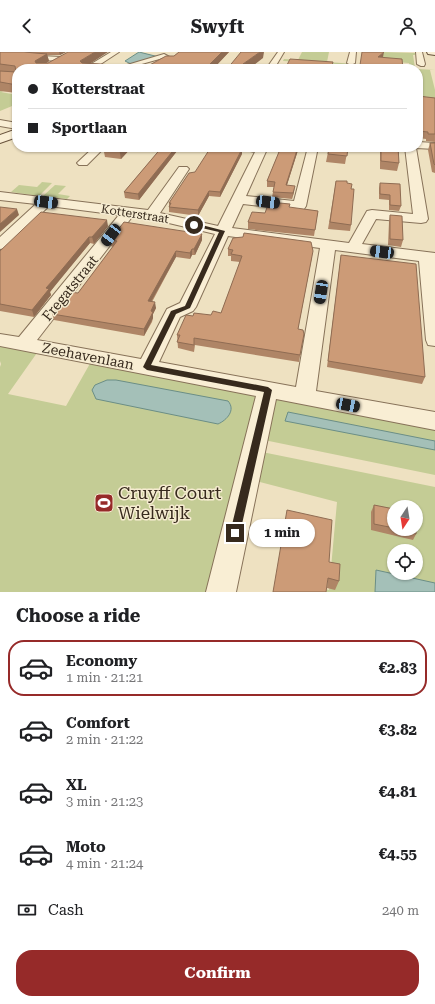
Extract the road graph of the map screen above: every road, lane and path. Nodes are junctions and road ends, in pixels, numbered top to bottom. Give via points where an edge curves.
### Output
1 (116, 52) edge
2 (144, 52) edge
3 (281, 52) edge
4 (353, 52) edge
5 (418, 52) edge
6 (431, 52) edge
7 (435, 52) edge
8 (180, 55) edge
9 (18, 56) edge
10 (64, 58) joint
11 (168, 59) junction
12 (351, 63) dead end
13 (53, 64) edge
14 (96, 64) edge
15 (130, 64) edge
16 (273, 64) edge
17 (421, 64) dead end
18 (0, 123) edge
19 (12, 125) edge
20 (12, 134) edge
21 (0, 138) edge
22 (423, 145) edge
23 (435, 146) edge
24 (95, 152) edge
25 (261, 152) edge
26 (312, 152) edge
27 (411, 152) edge
28 (83, 163) dead end
29 (183, 169) dead end
30 (0, 196) edge
31 (237, 198) junction
32 (46, 202) junction
33 (129, 212) junction
34 (152, 215) junction
35 (222, 231) junction
36 (0, 245) edge
37 (328, 245) junction
38 (353, 248) junction
39 (431, 258) edge
40 (0, 340) edge
41 (435, 340) edge
42 (24, 344) junction
43 (147, 367) junction
44 (268, 390) junction
45 (305, 397) junction
46 (435, 421) edge
47 (221, 592) edge

1 - 14 street
2 - 11 street
3 - 16 street
4 - 12 street
5 - 17 street
6 - 7 street
8 - 11 street
9 - 10 street
10 - 13 street
11 - 15 street
18 - 19 street
20 - 21 street
22 - 23 street
24 - 28 street
25 - 31 street
26 - 31 street via 299,206
27 - 38 street via 421,219 372,214
29 - 34 street
30 - 32 street, Kotterstraat
31 - 35 street
32 - 33 street, Kotterstraat
32 - 36 street
33 - 34 street, Kotterstraat
33 - 42 street, Fregatstraat
34 - 35 street, Kotterstraat
35 - 37 street, Kotterstraat
35 - 43 street via 187,308 173,313
37 - 38 street, Kotterstraat
37 - 45 street
38 - 39 street, Kotterstraat
39 - 41 street
40 - 42 street, Zeehavenlaan
42 - 43 street, Zeehavenlaan
43 - 44 street, Zeehavenlaan
44 - 45 street, Zeehavenlaan
44 - 47 street
45 - 46 street, Zeehavenlaan

